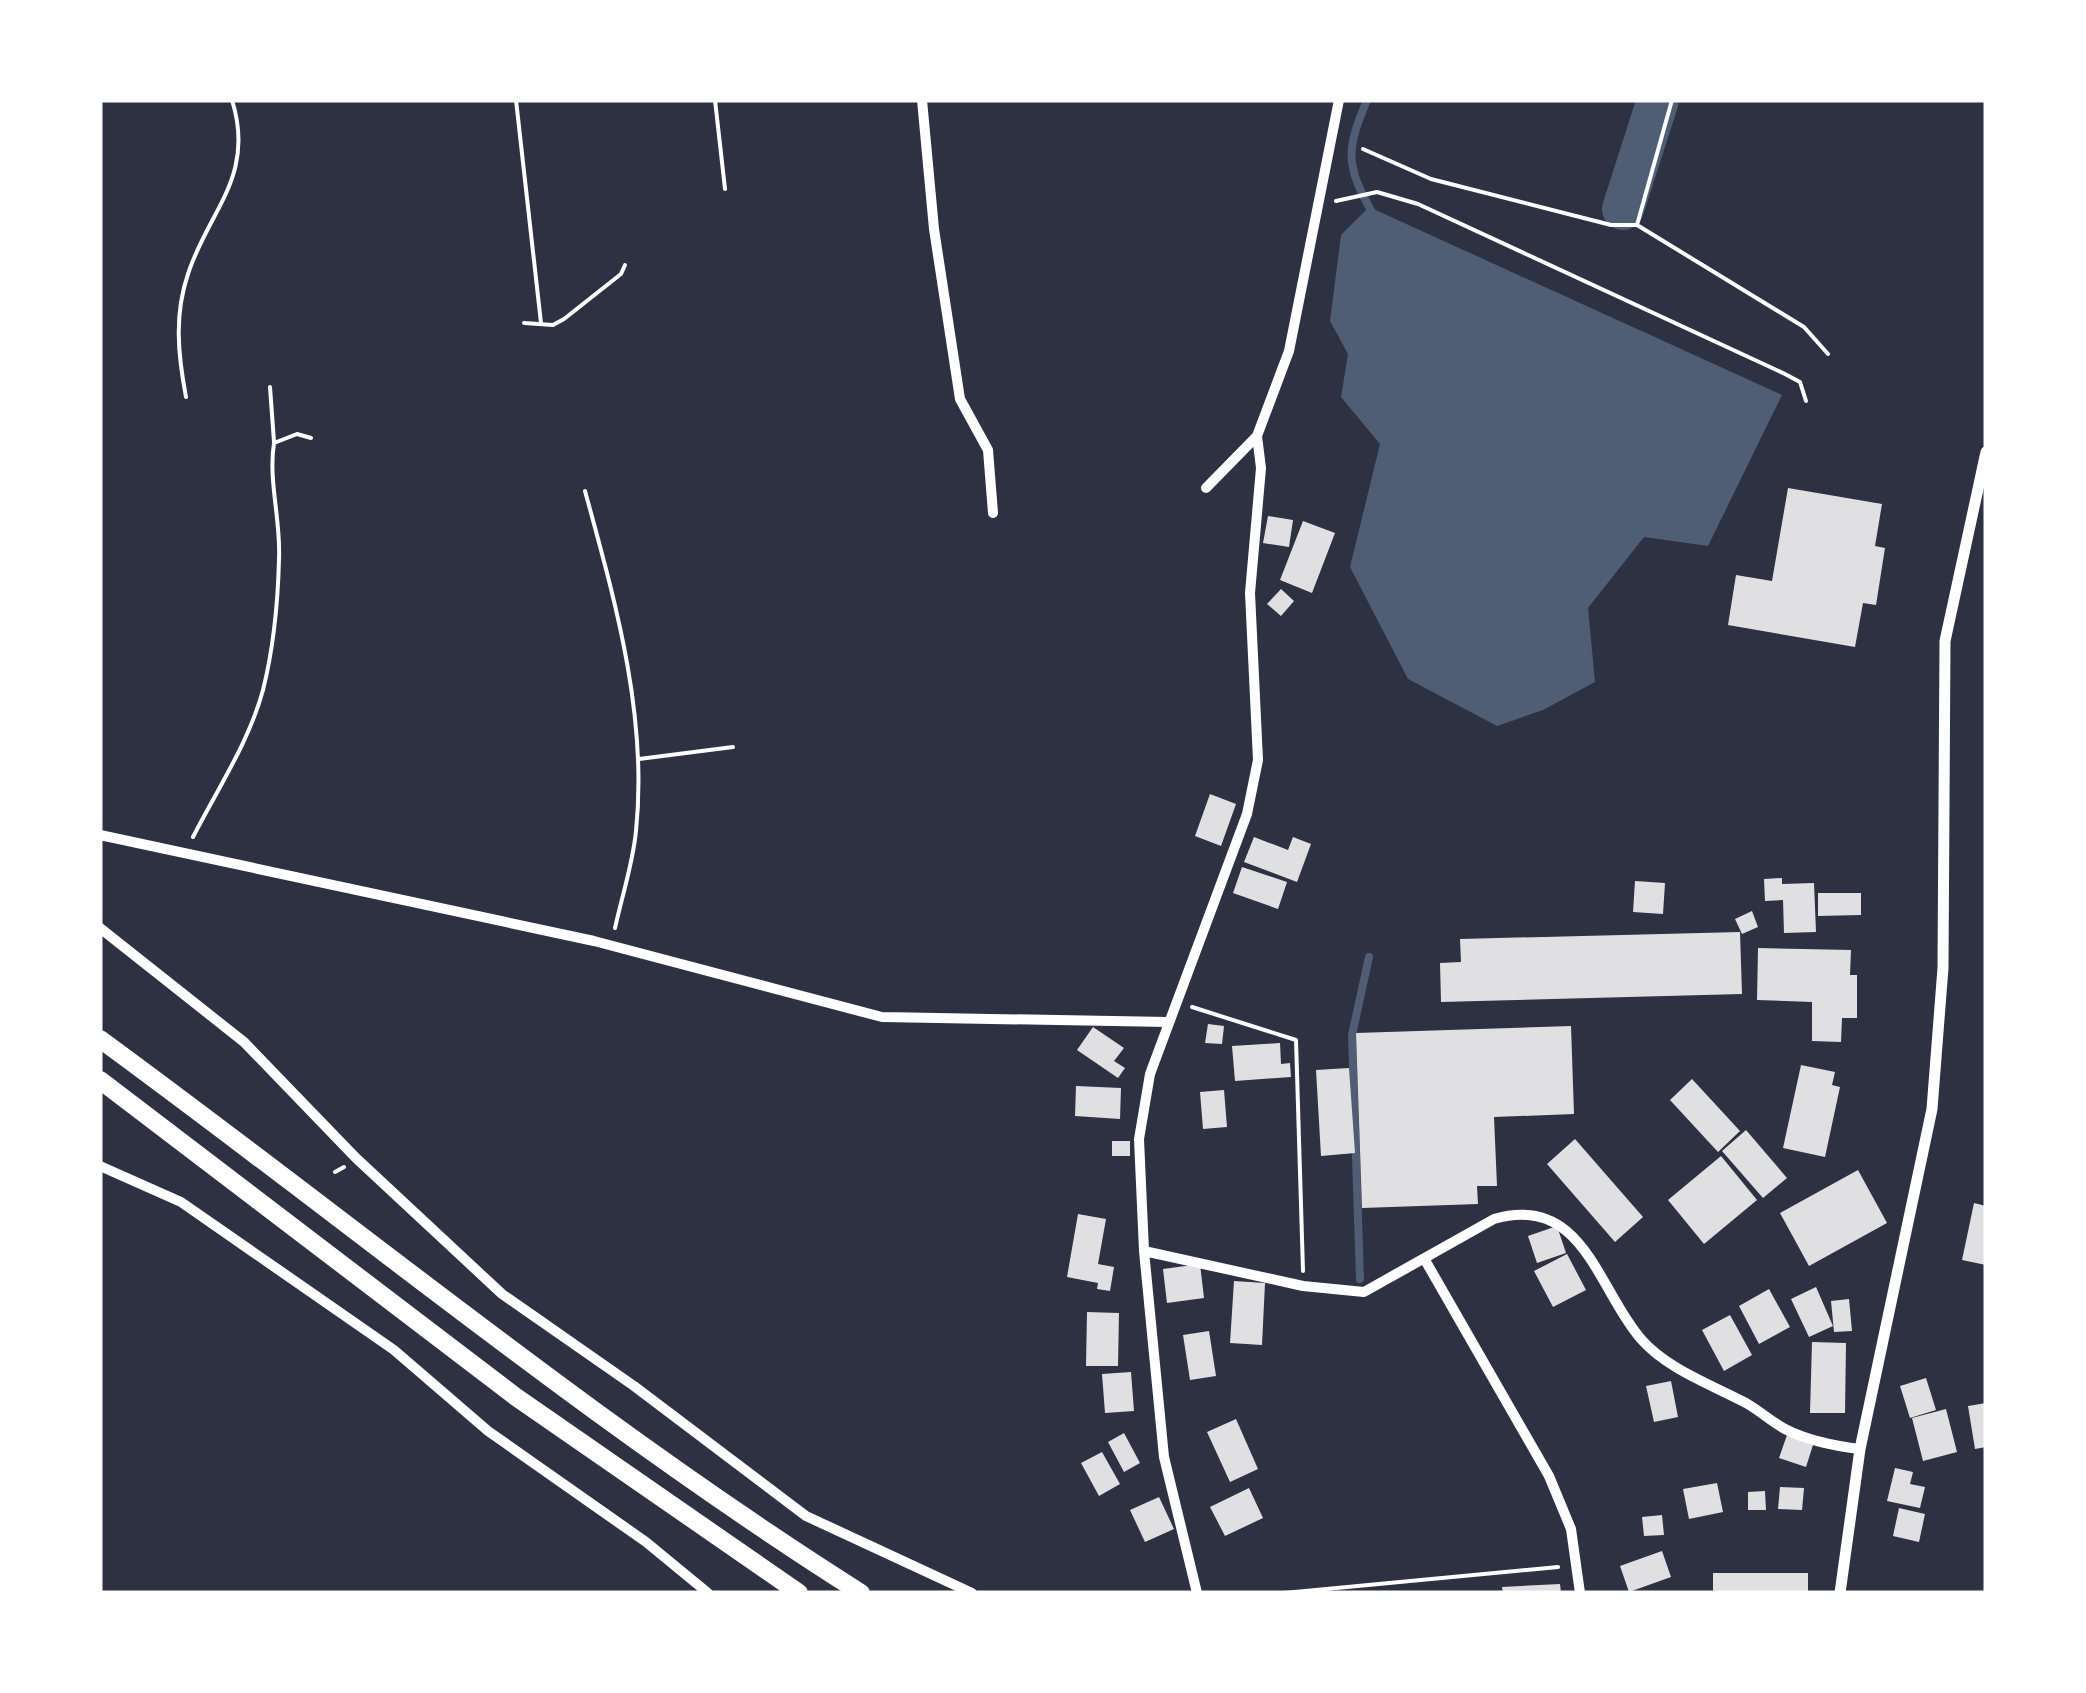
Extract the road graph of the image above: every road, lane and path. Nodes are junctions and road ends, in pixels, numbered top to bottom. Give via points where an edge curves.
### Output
1 (232, 100) edge
2 (516, 100) edge
3 (715, 100) edge
4 (922, 100) edge
5 (1339, 100) edge
6 (1672, 100) edge
7 (1363, 148) dead end
8 (725, 189) dead end
9 (1348, 196) dead end
10 (1637, 224) junction
11 (624, 265) dead end
12 (524, 323) dead end
13 (541, 324) junction
14 (1828, 354) dead end
15 (270, 387) dead end
16 (186, 396) dead end
17 (1806, 400) dead end
18 (1257, 436) junction
19 (311, 438) dead end
20 (274, 443) junction
21 (1986, 452) edge
22 (1206, 488) dead end
23 (584, 491) dead end
24 (993, 513) dead end
25 (733, 748) dead end
26 (639, 759) junction
27 (100, 835) edge
28 (184, 855) junction
29 (100, 928) edge
30 (611, 945) junction
31 (1176, 1002) junction
32 (1168, 1022) junction
33 (100, 1039) edge
34 (100, 1080) edge
35 (100, 1166) edge
36 (1144, 1251) junction
37 (1424, 1260) junction
38 (1304, 1286) junction
39 (1860, 1450) junction
40 (1578, 1566) junction
41 (949, 1589) edge
42 (708, 1593) edge
43 (800, 1593) edge
44 (861, 1593) edge
45 (972, 1593) edge
46 (1197, 1593) edge
47 (1284, 1593) edge
48 (1580, 1593) edge
49 (1840, 1593) edge

1 - 16 path via 232,188 181,297
2 - 13 path
3 - 8 path
4 - 24 street via 960,400 988,450
5 - 18 street via 1289,351
6 - 10 path
7 - 10 path via 1431,179 1611,225
9 - 17 path via 1377,192 1418,204 1783,373 1800,382
10 - 14 path via 1804,327
11 - 13 path via 564,320
12 - 13 path
15 - 20 path
18 - 22 street
18 - 31 street via 1261,468 1250,593 1258,760 1232,862
19 - 20 path via 297,434
20 - 28 path via 270,467 279,560 263,688
21 - 39 street via 1946,641 1943,968 1932,1109
23 - 26 path via 615,602
25 - 26 path
26 - 30 path via 636,833
27 - 28 street
28 - 30 street
29 - 41 street via 244,1042 502,1294 806,1516
30 - 32 street via 882,1017
31 - 32 street
31 - 38 path via 1296,1040
32 - 36 street via 1139,1138
33 - 44 highway via 536,1369
34 - 43 highway via 516,1397
35 - 42 street via 181,1202 378,1339 488,1431
36 - 38 street
36 - 46 street via 1164,1457
37 - 38 street via 1364,1292
37 - 39 street via 1494,1219 1552,1222 1578,1237 1641,1340 1666,1361 1786,1430
37 - 40 street via 1548,1476 1571,1529
39 - 49 street
40 - 47 path
40 - 48 street
41 - 45 street

